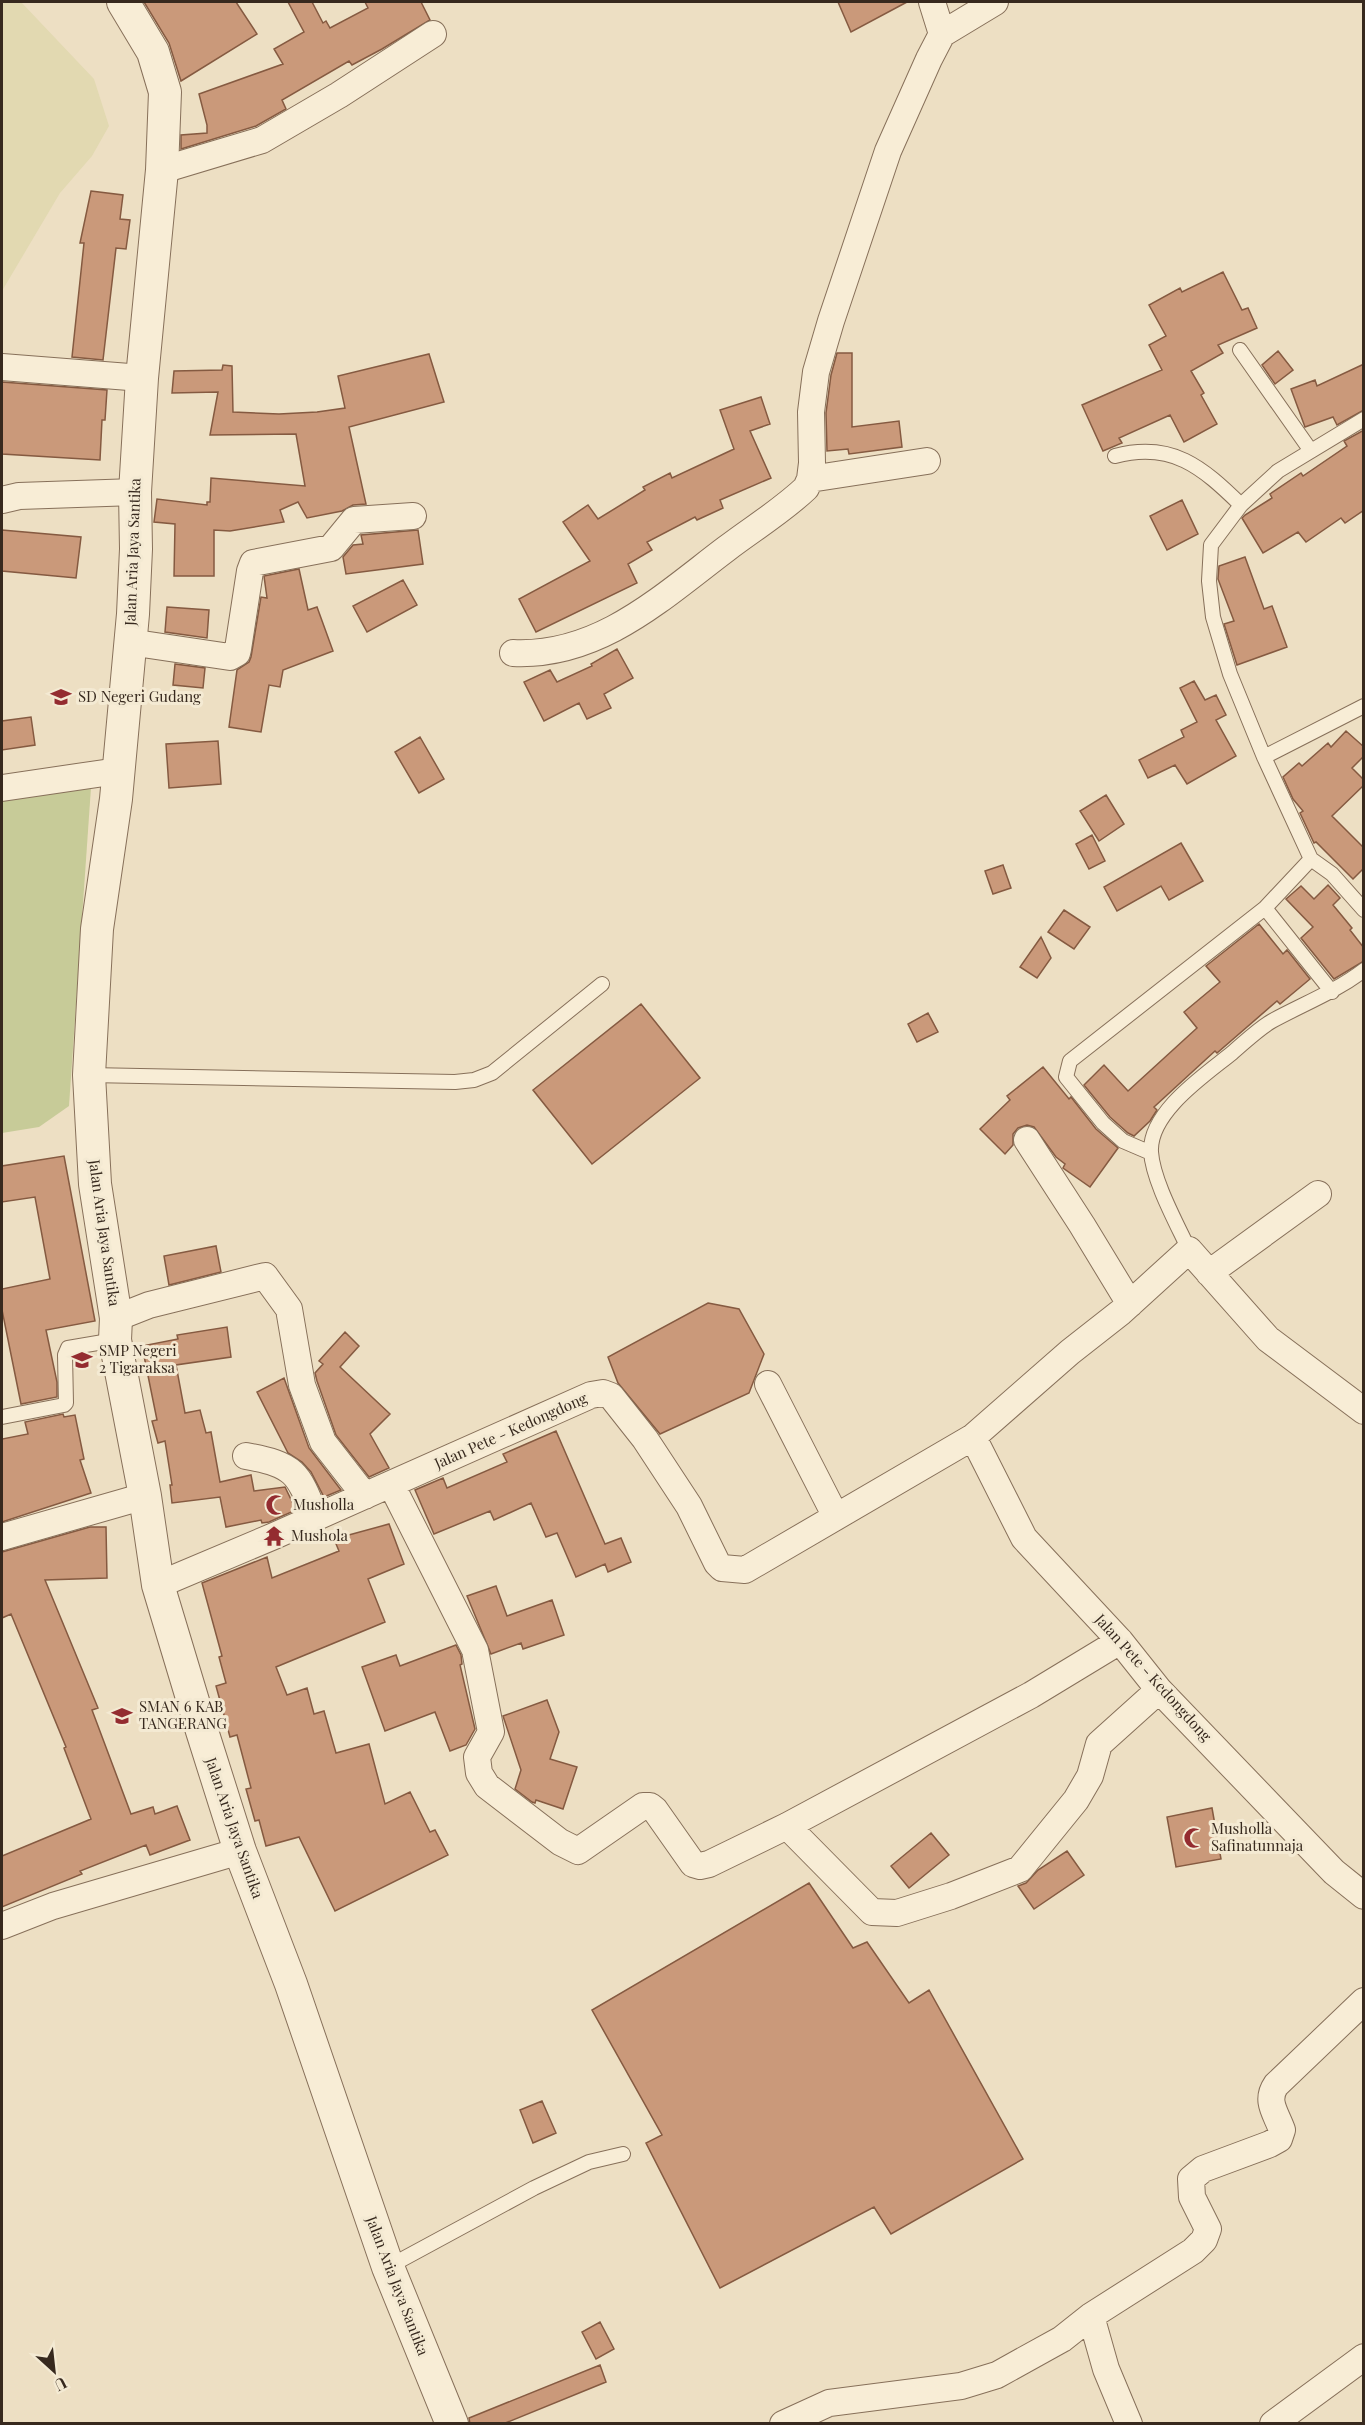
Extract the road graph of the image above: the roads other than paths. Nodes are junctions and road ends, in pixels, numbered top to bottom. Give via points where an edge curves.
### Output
1 (123, 2) edge
2 (932, 2) edge
3 (995, 2) edge
4 (433, 34) dead end
5 (942, 34) junction
6 (162, 170) junction
7 (1240, 350) dead end
8 (2, 367) edge
9 (142, 378) junction
10 (1364, 419) edge
11 (1311, 450) junction
12 (1114, 456) dead end
13 (927, 461) dead end
14 (810, 479) junction
15 (135, 492) junction
16 (2, 500) edge
17 (1241, 505) junction
18 (413, 516) dead end
19 (129, 642) junction
20 (513, 653) dead end
21 (1364, 706) edge
22 (1264, 757) junction
23 (118, 771) junction
24 (2, 789) edge
25 (1311, 859) junction
26 (1265, 908) junction
27 (1364, 910) edge
28 (1364, 970) edge
29 (602, 984) dead end
30 (1332, 992) junction
31 (89, 1075) junction
32 (1027, 1140) dead end
33 (1151, 1153) junction
34 (1318, 1194) dead end
35 (1189, 1250) junction
36 (1209, 1273) junction
37 (1130, 1304) junction
38 (116, 1329) junction
39 (768, 1384) dead end
40 (1364, 1411) edge
41 (2, 1418) edge
42 (973, 1437) junction
43 (246, 1456) dead end
44 (391, 1484) junction
45 (145, 1496) junction
46 (365, 1496) junction
47 (836, 1517) junction
48 (316, 1518) junction
49 (2, 1537) edge
50 (158, 1585) junction
51 (1120, 1641) junction
52 (1159, 1690) junction
53 (787, 1826) junction
54 (240, 1851) junction
55 (1361, 1891) edge
56 (2, 1926) edge
57 (1364, 2001) edge
58 (623, 2154) dead end
59 (388, 2267) junction
60 (1091, 2316) junction
61 (1364, 2357) edge
62 (452, 2424) edge
63 (783, 2424) edge
64 (1129, 2424) edge
65 (1273, 2424) edge

1 - 6 street, Jalan Aria Jaya Santika via 153,52 165,92
2 - 5 street
3 - 5 street
4 - 6 street via 261,140
5 - 14 street via 888,151 831,321 816,372
6 - 9 street, Jalan Aria Jaya Santika
7 - 11 lane
8 - 9 street
9 - 15 street, Jalan Aria Jaya Santika
10 - 11 lane
11 - 17 lane via 1278,471
12 - 17 lane via 1146,451 1185,460 1213,477
13 - 14 street
14 - 20 street via 799,494 647,608 602,635 572,647 536,654
15 - 16 street
15 - 19 street, Jalan Aria Jaya Santika via 136,549
17 - 22 lane via 1211,545 1209,581 1213,616 1230,674
18 - 19 street via 354,520 331,548 253,563 238,649 230,657
19 - 23 street, Jalan Aria Jaya Santika
21 - 22 lane
22 - 25 lane
23 - 24 street
23 - 31 street, Jalan Aria Jaya Santika via 97,929
25 - 26 lane
25 - 27 lane via 1332,874
26 - 30 lane
26 - 33 lane via 1070,1061 1066,1077 1103,1123 1123,1141
28 - 30 lane
29 - 31 lane via 492,1073 474,1080 455,1083
30 - 33 lane via 1269,1022 1178,1098 1152,1138
31 - 38 street, Jalan Aria Jaya Santika via 94,1184
32 - 37 street
33 - 35 lane via 1160,1186
34 - 36 street
35 - 36 street
35 - 37 street, Jalan Pete - Kedongdong
36 - 40 street via 1268,1339
37 - 42 street, Jalan Pete - Kedongdong
38 - 41 lane via 68,1348 64,1355 64,1405
38 - 45 street, Jalan Aria Jaya Santika
38 - 46 street via 149,1305 266,1276 289,1309 302,1384 323,1442
39 - 47 street
42 - 47 street, Jalan Pete - Kedongdong
42 - 51 street, Jalan Pete - Kedongdong via 1024,1538
43 - 48 street via 274,1461 291,1470 302,1482
44 - 46 street, Jalan Pete - Kedongdong
44 - 47 street, Jalan Pete - Kedongdong via 603,1393 611,1396 645,1439 689,1506 722,1568 745,1570
44 - 53 street via 475,1650 491,1732 477,1757 479,1773 487,1786 560,1842 578,1851 644,1806 656,1810 693,1864 700,1866
45 - 49 street
45 - 50 street, Jalan Aria Jaya Santika
46 - 48 street, Jalan Pete - Kedongdong
48 - 50 street, Jalan Pete - Kedongdong
50 - 54 street, Jalan Aria Jaya Santika
51 - 52 street, Jalan Pete - Kedongdong
51 - 53 street via 1031,1695
52 - 53 street via 1099,1744 1090,1776 1076,1800 1020,1869 951,1896 897,1913 872,1912
52 - 55 street, Jalan Pete - Kedongdong
54 - 56 street via 53,1906
54 - 59 street, Jalan Aria Jaya Santika via 291,1984
57 - 60 street via 1271,2092 1270,2102 1282,2130 1279,2139 1203,2169 1191,2179 1192,2197 1208,2229 1204,2240
58 - 59 lane via 589,2162 534,2187
59 - 62 street, Jalan Aria Jaya Santika
60 - 63 street via 1062,2339 1019,2364 975,2383 829,2403
60 - 64 street via 1106,2369
61 - 65 street

